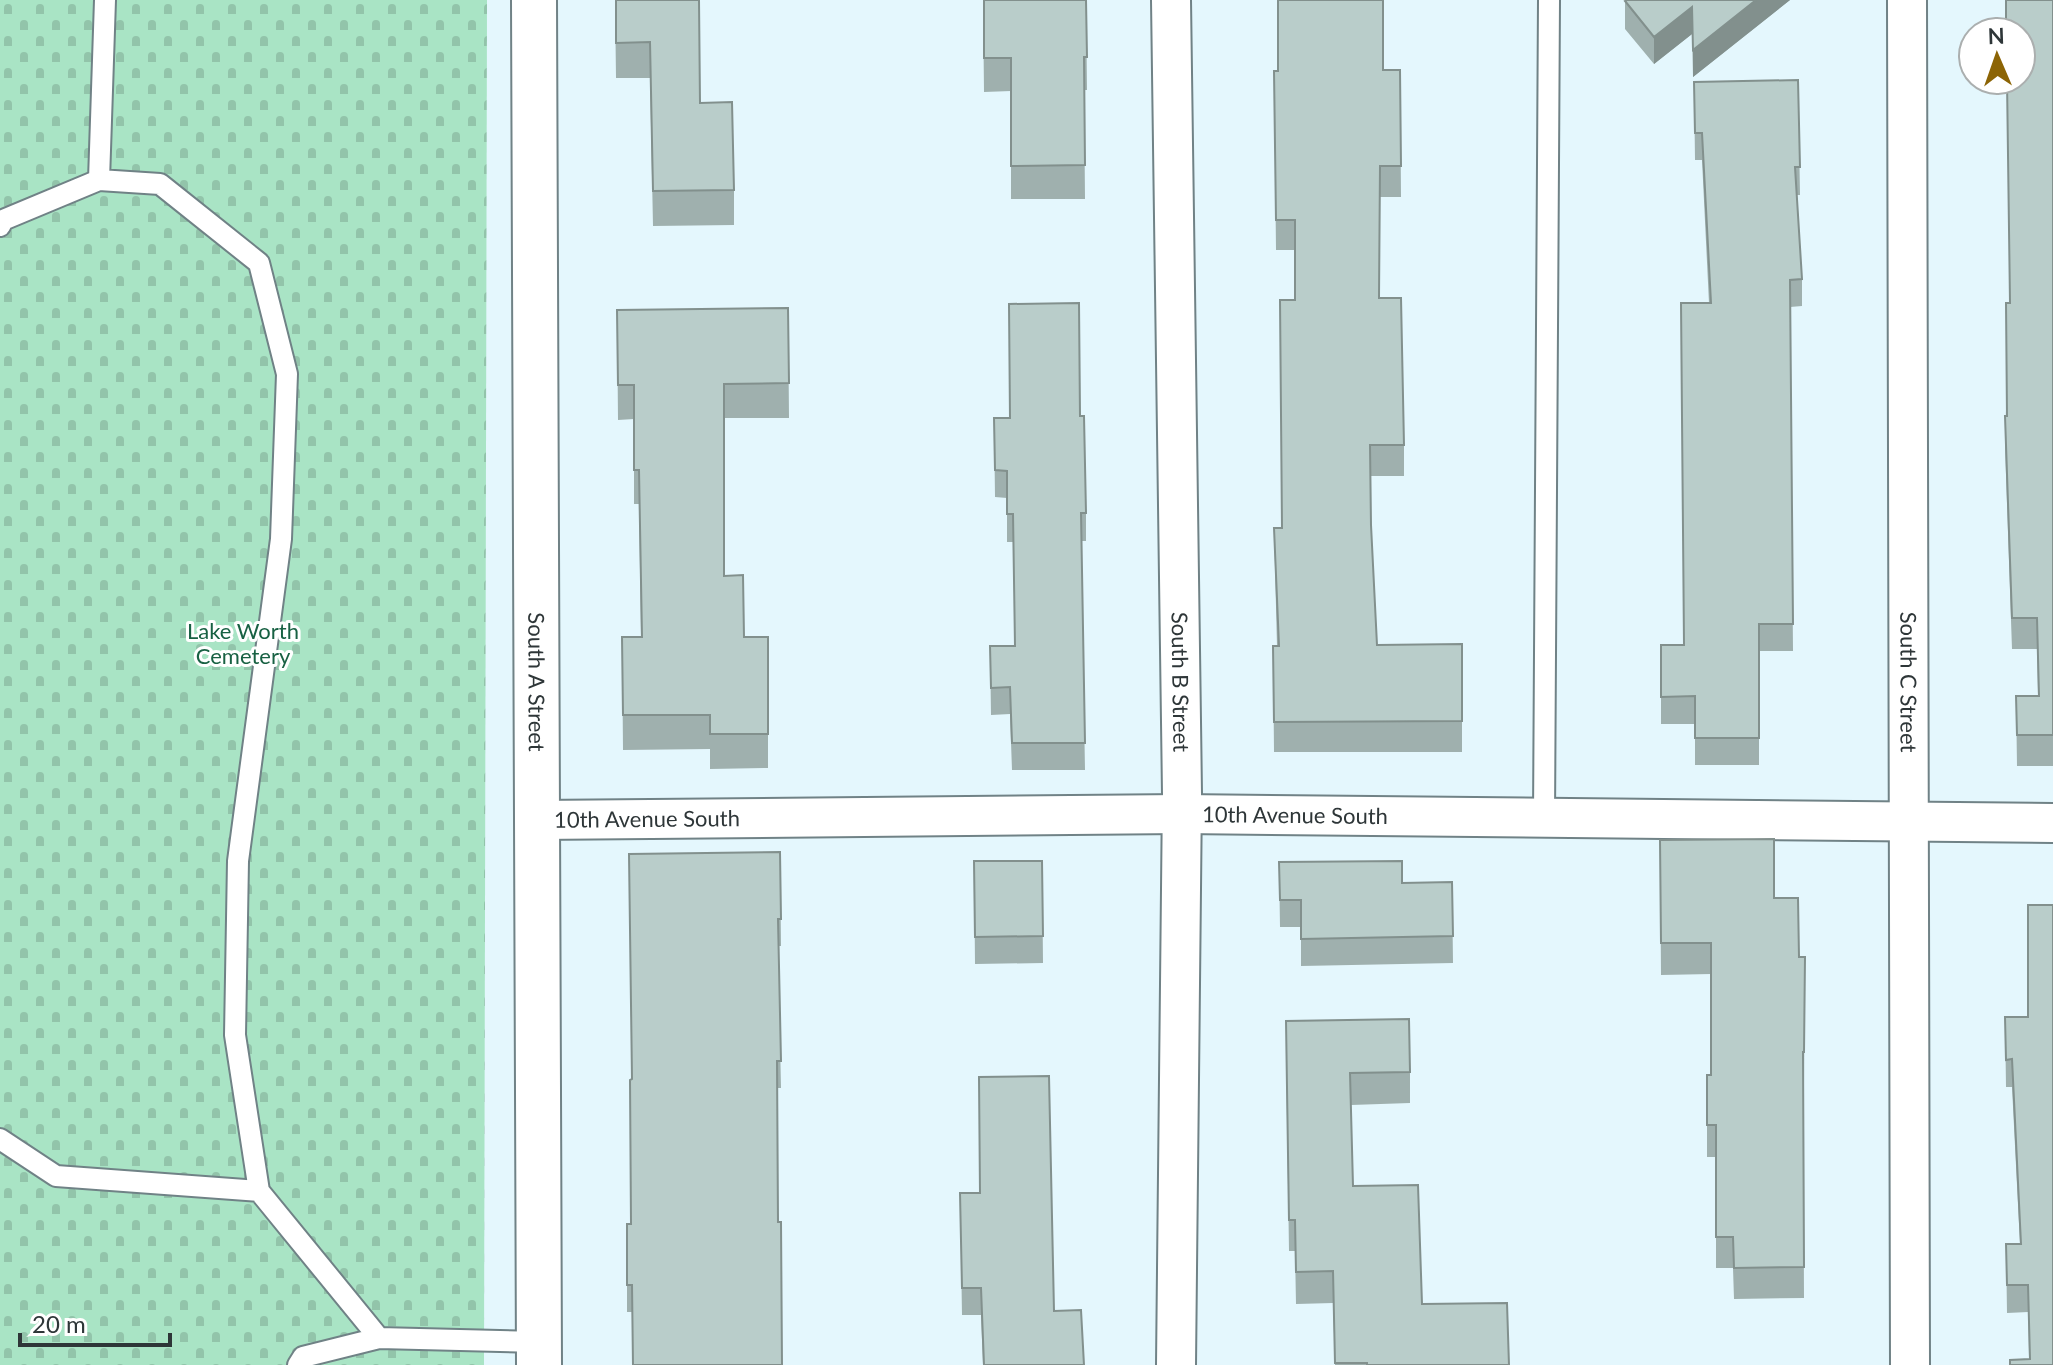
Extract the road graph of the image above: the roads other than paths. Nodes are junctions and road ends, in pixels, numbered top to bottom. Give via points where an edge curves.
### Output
1 (105, 0) edge
2 (534, 0) edge
3 (1171, 0) edge
4 (1549, 0) edge
5 (1907, 0) edge
6 (99, 180) junction
7 (0, 226) edge
8 (1182, 814) junction
9 (1544, 818) junction
10 (537, 820) junction
11 (1910, 823) junction
12 (2053, 823) edge
13 (0, 1139) edge
14 (259, 1191) junction
15 (379, 1338) junction
16 (539, 1354) edge
17 (298, 1365) edge
18 (1176, 1365) edge
19 (1910, 1365) edge

1 - 6 lane
2 - 10 street, South A Street
3 - 8 street, South B Street
4 - 9 lane
5 - 11 street, South C Street
6 - 7 lane via 3,220
6 - 14 lane via 160,184 259,263 287,374 281,539 238,861 235,1035
8 - 9 street, 10th Avenue South
8 - 10 street, 10th Avenue South
8 - 18 street, South B Street
9 - 11 street, 10th Avenue South
10 - 16 street, South A Street
11 - 12 street, 10th Avenue South
11 - 19 street, South C Street
13 - 14 lane via 56,1176
14 - 15 lane
15 - 16 lane
15 - 17 lane via 303,1357

